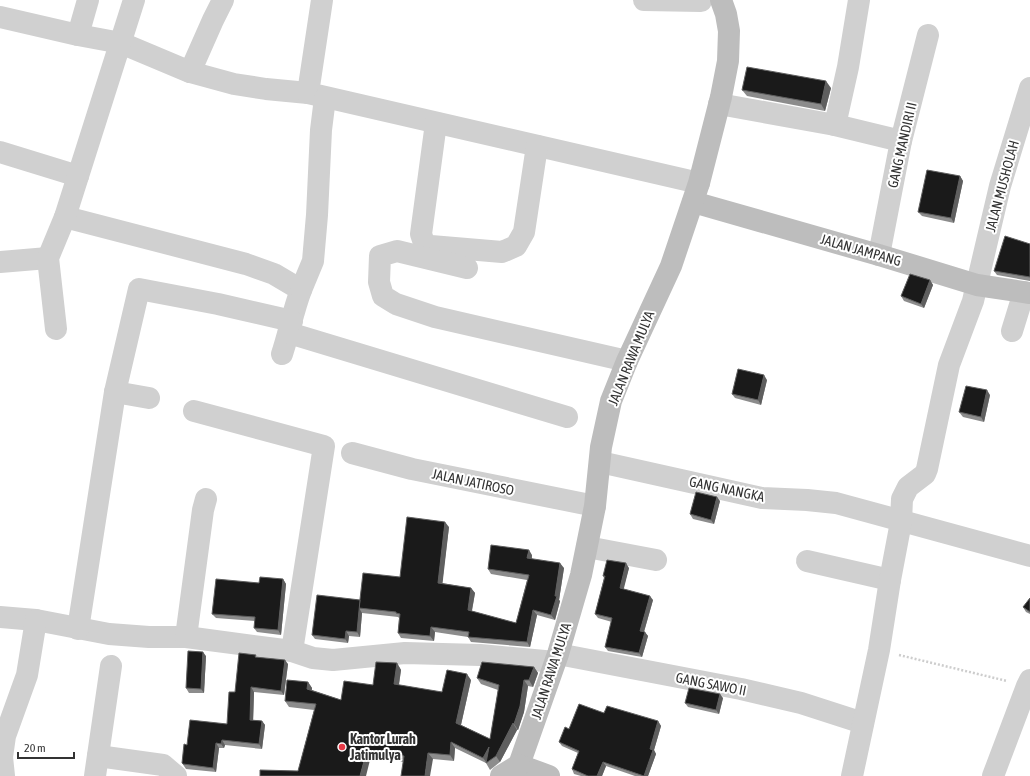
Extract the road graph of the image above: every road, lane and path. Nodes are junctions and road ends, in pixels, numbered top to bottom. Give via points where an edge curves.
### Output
1 (88, 0) edge
2 (134, 0) edge
3 (223, 0) edge
4 (322, 0) edge
5 (644, 0) edge
6 (711, 0) edge
7 (859, 0) edge
8 (0, 17) edge
9 (78, 35) junction
10 (928, 35) dead end
11 (121, 43) junction
12 (190, 72) junction
13 (1030, 88) edge
14 (316, 96) junction
15 (719, 104) junction
16 (436, 123) junction
17 (836, 125) junction
18 (901, 141) junction
19 (537, 146) junction
20 (0, 152) edge
21 (78, 176) junction
22 (696, 192) junction
23 (65, 217) junction
24 (879, 255) junction
25 (48, 258) junction
26 (0, 262) edge
27 (467, 268) dead end
28 (977, 285) junction
29 (302, 290) junction
30 (1027, 293) edge
31 (290, 327) junction
32 (56, 329) dead end
33 (1012, 331) dead end
34 (282, 354) dead end
35 (627, 361) junction
36 (115, 392) junction
37 (149, 398) dead end
38 (194, 411) dead end
39 (567, 417) dead end
40 (352, 453) dead end
41 (600, 462) junction
42 (206, 499) dead end
43 (595, 506) junction
44 (901, 522) junction
45 (587, 547) junction
46 (1030, 556) edge
47 (656, 560) dead end
48 (807, 561) dead end
49 (890, 580) junction
50 (0, 617) edge
51 (36, 620) junction
52 (78, 629) junction
53 (186, 637) junction
54 (879, 650) junction
55 (292, 651) junction
56 (556, 658) junction
57 (111, 666) dead end
58 (1028, 683) edge
59 (1025, 708) edge
60 (863, 723) junction
61 (96, 766) edge
62 (510, 771) edge
63 (4, 776) edge
64 (176, 776) edge
65 (549, 776) edge
66 (852, 776) edge
67 (993, 776) edge

1 - 9 street
2 - 11 street
3 - 12 street
4 - 14 street
5 - 6 street
6 - 15 main road, JALAN RAWA MULYA via 726,14 729,30 728,60
7 - 17 street
8 - 9 street
9 - 11 street
10 - 18 street, GANG MANDIRI II
11 - 12 street
11 - 21 street
12 - 14 street via 234,84
13 - 28 street, JALAN MUSHOLAH via 1000,186
14 - 16 street
14 - 29 street via 321,130 317,215 313,261
15 - 17 street
15 - 22 main road, JALAN RAWA MULYA
16 - 19 street
16 - 19 street via 420,234 424,243 431,246 502,252 516,246 524,232
17 - 18 street
18 - 24 street, GANG MANDIRI II
19 - 22 street
20 - 21 street
21 - 23 street
22 - 24 main road, JALAN JAMPANG
22 - 35 main road, JALAN RAWA MULYA via 671,266
23 - 25 street
23 - 29 street via 246,264 274,274
24 - 28 main road, JALAN JAMPANG
25 - 26 street
25 - 32 street
27 - 35 street via 397,251 380,256 379,282 382,296 396,304 435,317
28 - 30 main road, JALAN JAMPANG
28 - 44 street, JALAN MUSHOLAH via 949,365 927,469 925,474 905,491
29 - 31 street
30 - 33 street
31 - 34 street
31 - 36 street via 218,304 139,289
31 - 39 street
35 - 41 main road, JALAN RAWA MULYA via 611,402
36 - 37 street
36 - 52 street
38 - 55 street via 324,446
40 - 43 street, JALAN JATIROSO via 412,469
41 - 43 main road, JALAN RAWA MULYA
41 - 44 street, GANG NANGKA via 762,498 836,503
42 - 53 street
43 - 45 main road, JALAN RAWA MULYA
44 - 46 street, GANG NANGKA
44 - 49 street, JALAN MUSHOLAH
45 - 47 street
45 - 56 main road, JALAN RAWA MULYA via 581,576
48 - 49 street
49 - 54 street, JALAN MUSHOLAH
50 - 51 street, GANG SAWO II
51 - 52 street, GANG SAWO II
51 - 63 street via 27,674 5,736 2,757
52 - 53 street, GANG SAWO II via 149,637
53 - 55 street, GANG SAWO II
54 - 58 path
54 - 60 street, JALAN MUSHOLAH
55 - 56 street, GANG SAWO II via 313,658 333,660 405,652
56 - 60 street, GANG SAWO II via 742,689 793,701
56 - 62 main road, JALAN RAWA MULYA
57 - 61 street
58 - 59 street
59 - 67 street
60 - 66 street, JALAN MUSHOLAH
61 - 64 street via 163,765
62 - 65 main road

